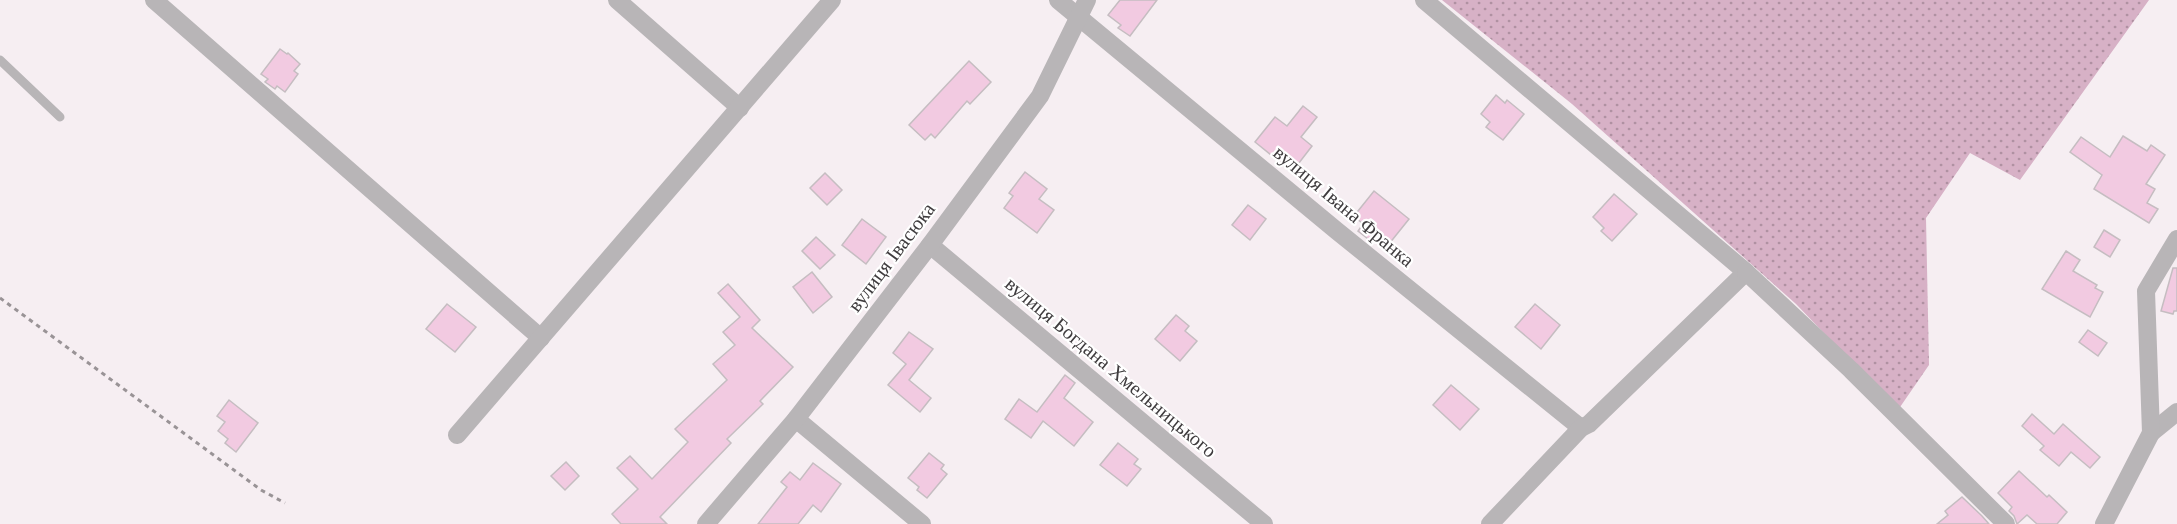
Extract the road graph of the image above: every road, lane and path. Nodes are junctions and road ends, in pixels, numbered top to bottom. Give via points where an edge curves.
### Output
1 (154, 0) edge
2 (616, 0) edge
3 (832, 0) edge
4 (1058, 0) edge
5 (1087, 0) edge
6 (1424, 0) edge
7 (1078, 18) junction
8 (0, 60) edge
9 (740, 108) junction
10 (60, 117) dead end
11 (2177, 239) edge
12 (930, 245) junction
13 (1746, 272) junction
14 (0, 298) edge
15 (541, 338) junction
16 (2177, 412) edge
17 (796, 419) junction
18 (1581, 428) junction
19 (2151, 432) junction
20 (457, 435) dead end
21 (285, 503) dead end
22 (706, 524) edge
23 (922, 524) edge
24 (1264, 524) edge
25 (1490, 524) edge
26 (2006, 524) edge
27 (2104, 524) edge

1 - 15 street
2 - 9 street
3 - 9 street
4 - 7 street, вулиця Івана Франка
5 - 7 street, вулиця Івасюка
6 - 13 street
7 - 12 street, вулиця Івасюка via 1040,96
7 - 18 street, вулиця Івана Франка
8 - 10 lane
9 - 15 street
11 - 19 street via 2146,291
12 - 17 street, вулиця Івасюка
12 - 24 street, вулиця Богдана Хмельницького
13 - 18 street
13 - 26 street
14 - 21 path via 261,490
15 - 20 street
16 - 19 street
17 - 22 street, вулиця Івасюка
17 - 23 street
18 - 25 street
19 - 27 street

